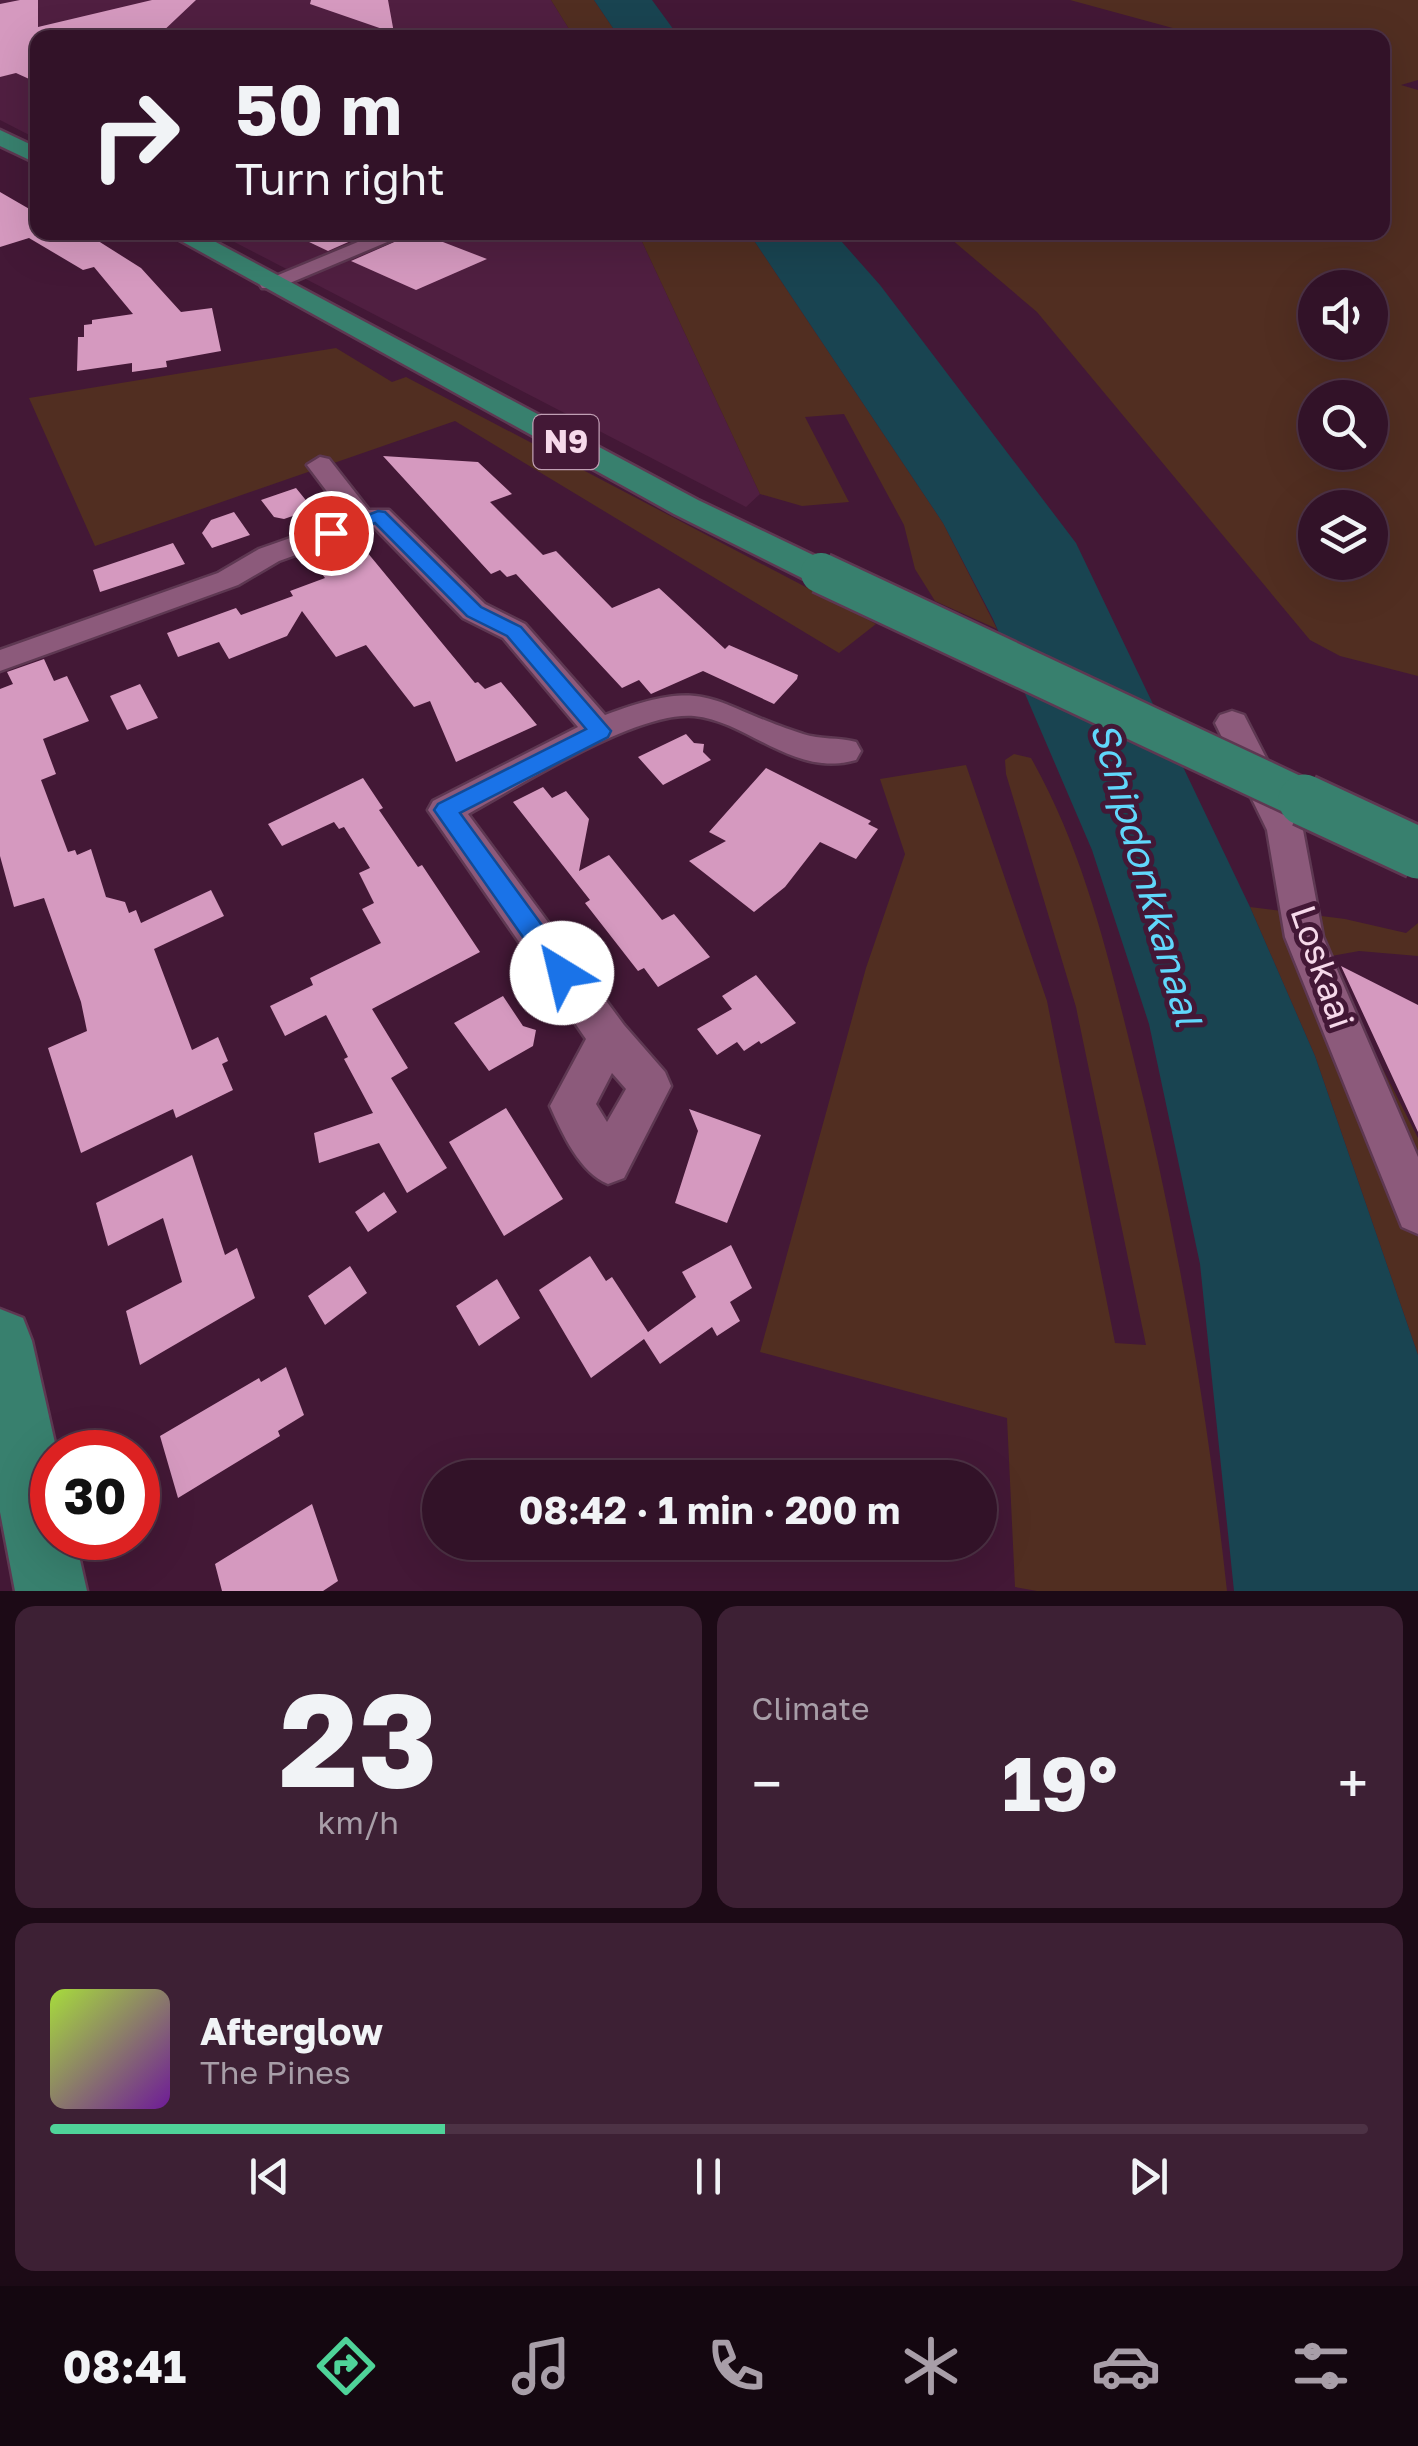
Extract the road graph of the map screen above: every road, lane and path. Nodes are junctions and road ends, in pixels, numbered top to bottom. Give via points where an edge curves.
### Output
1 (0, 137) edge
2 (30, 153) edge
3 (192, 240) edge
4 (380, 240) edge
5 (270, 283) junction
6 (320, 465) dead end
7 (371, 519) junction
8 (0, 661) edge
9 (1232, 723) dead end
10 (600, 731) junction
11 (844, 751) dead end
12 (1418, 854) edge
13 (608, 1038) dead end
14 (1418, 1211) edge
15 (0, 1341) edge
16 (51, 1591) edge

1 - 2 main road
3 - 5 main road, N9
4 - 5 street
5 - 12 main road, N9, bridge via 686,506
6 - 7 street
7 - 8 street
7 - 10 street via 474,612 514,631
9 - 14 street, Loskaai via 1284,830 1304,937
10 - 11 street via 662,706 696,704 816,753
10 - 13 street via 446,810
15 - 16 main road

